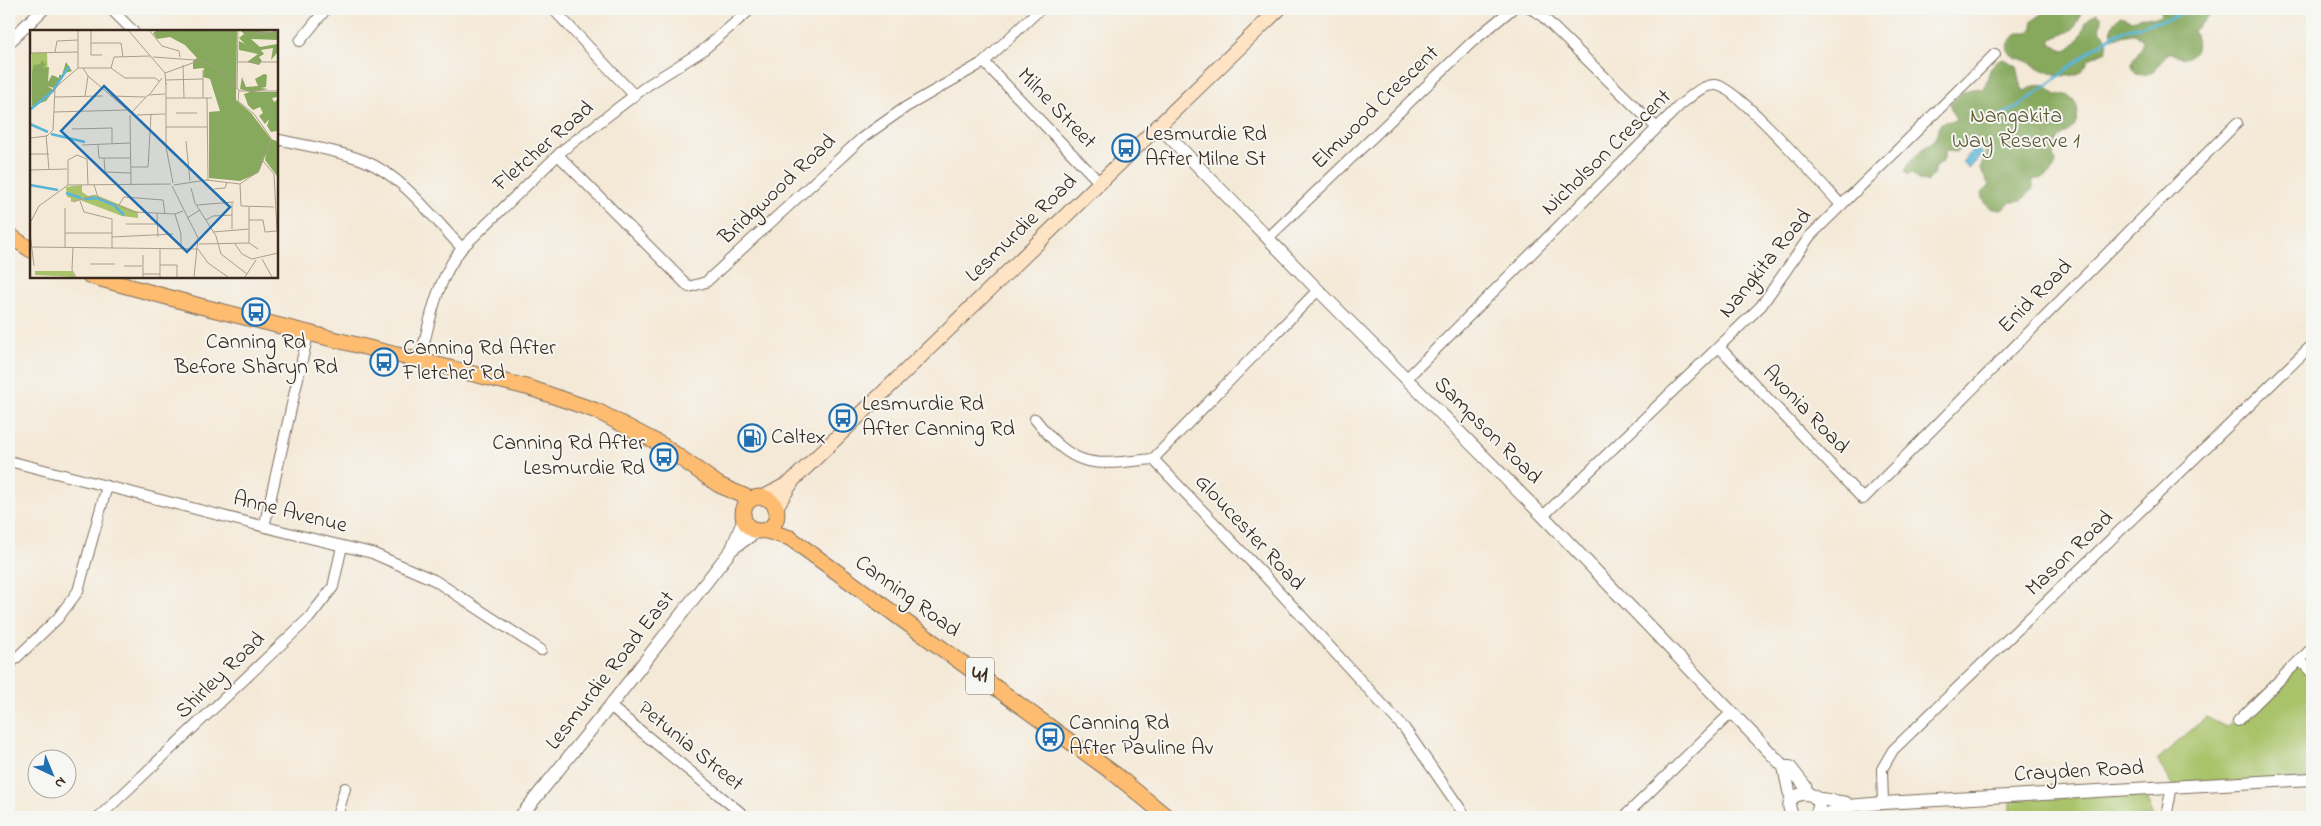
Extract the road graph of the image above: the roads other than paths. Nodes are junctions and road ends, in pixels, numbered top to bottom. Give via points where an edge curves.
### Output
1 (43, 9) edge
2 (111, 9) edge
3 (326, 9) edge
4 (553, 9) edge
5 (751, 9) edge
6 (1040, 9) edge
7 (1279, 9) edge
8 (1512, 9) edge
9 (1531, 9) edge
10 (132, 30) edge
11 (300, 41) dead end
12 (9, 42) edge
13 (1995, 54) dead end
14 (984, 62) junction
15 (634, 95) junction
16 (2237, 123) dead end
17 (1159, 126) junction
18 (1658, 128) junction
19 (278, 139) edge
20 (558, 155) junction
21 (1100, 183) junction
22 (1841, 205) junction
23 (9, 235) edge
24 (1268, 238) junction
25 (462, 248) junction
26 (30, 249) edge
27 (98, 278) edge
28 (1318, 290) junction
29 (308, 334) junction
30 (2312, 346) edge
31 (1720, 348) junction
32 (420, 360) junction
33 (1406, 379) junction
34 (1035, 419) dead end
35 (1153, 459) junction
36 (9, 461) edge
37 (793, 480) junction
38 (718, 485) junction
39 (107, 486) junction
40 (758, 498) junction
41 (1863, 498) joint
42 (776, 512) junction
43 (1543, 516) junction
44 (743, 518) junction
45 (264, 527) junction
46 (762, 531) junction
47 (790, 538) junction
48 (342, 546) junction
49 (732, 549) junction
50 (2312, 648) edge
51 (541, 650) dead end
52 (2300, 660) junction
53 (9, 665) edge
54 (2312, 673) edge
55 (610, 706) junction
56 (1732, 712) junction
57 (2238, 721) dead end
58 (1784, 767) junction
59 (2312, 779) edge
60 (2172, 786) junction
61 (345, 788) dead end
62 (1811, 795) junction
63 (1792, 799) junction
64 (1882, 803) junction
65 (1848, 806) junction
66 (1627, 814) dead end
67 (100, 817) edge
68 (336, 817) edge
69 (520, 817) edge
70 (746, 817) edge
71 (1167, 817) edge
72 (1466, 817) edge
73 (1794, 817) edge
74 (1815, 817) edge
75 (2166, 817) edge

1 - 12 street
2 - 10 street
3 - 11 street
4 - 15 street
5 - 15 street, Fletcher Road via 702,52
6 - 14 street, Bridgwood Road
7 - 17 main road, Lesmurdie Road
8 - 24 street, Elmwood Crescent via 1472,42
9 - 18 street via 1540,14
13 - 22 street, Nangkita Road
14 - 20 street, Bridgwood Road via 877,126 706,282 689,287
14 - 21 street, Milne Street
15 - 20 street, Fletcher Road
16 - 41 street, Enid Road
17 - 21 main road, Lesmurdie Road
17 - 24 street, Sampson Road
18 - 22 street, Nicholson Crescent via 1680,105 1706,86 1718,85 1741,99
18 - 33 street, Nicholson Crescent
19 - 25 street via 365,161 383,171 399,183
20 - 25 street, Fletcher Road
21 - 37 main road, Lesmurdie Road
22 - 31 street, Nangkita Road via 1810,236 1761,306
23 - 26 main road
24 - 28 street, Sampson Road
25 - 32 street, Fletcher Road via 440,283
27 - 29 main road, 41
28 - 33 street, Sampson Road
28 - 35 street
29 - 32 main road, 41
29 - 45 street
30 - 64 street, Mason Road via 1894,750 1882,769
31 - 41 street, Avonia Road
31 - 43 street, Nangkita Road
32 - 38 main road, 41 via 530,388 597,411 662,445
33 - 43 street, Sampson Road
34 - 35 street via 1074,458 1100,464
35 - 72 street, Gloucester Road via 1405,729
36 - 39 street, Anne Avenue
37 - 40 main road, Lesmurdie Road
37 - 42 main road, Lesmurdie Road
38 - 40 main road, 41
38 - 44 main road, 41
39 - 45 street, Anne Avenue
39 - 53 street via 78,591 58,618
40 - 42 main road, 41 via 772,501
40 - 44 main road via 746,504
42 - 46 main road via 773,526
42 - 47 main road, Canning Road / 41
43 - 56 street, Sampson Road
44 - 46 main road, 41 via 748,528
44 - 49 street, Lesmurdie Road East
45 - 48 street, Anne Avenue
46 - 47 main road, Canning Road / 41
46 - 49 street, Lesmurdie Road East
47 - 71 main road, Canning Road / 41 via 1108,769
48 - 51 street, Anne Avenue via 372,553 434,580
48 - 67 street, Shirley Road via 333,587 309,618
49 - 55 street, Lesmurdie Road East
50 - 52 street
52 - 54 street
52 - 57 street
55 - 69 street, Lesmurdie Road East
55 - 70 street, Petunia Street
56 - 58 street, Sampson Road
56 - 66 street
58 - 62 street, Sampson Road via 1790,768
58 - 63 street
59 - 60 street, Crayden Road
60 - 64 street, Crayden Road
60 - 75 street
61 - 68 street
62 - 63 street via 1797,795
62 - 65 street, Crayden Road
62 - 74 street via 1819,806
63 - 73 street via 1790,809
64 - 65 street, Crayden Road
65 - 74 street, Crayden Road

